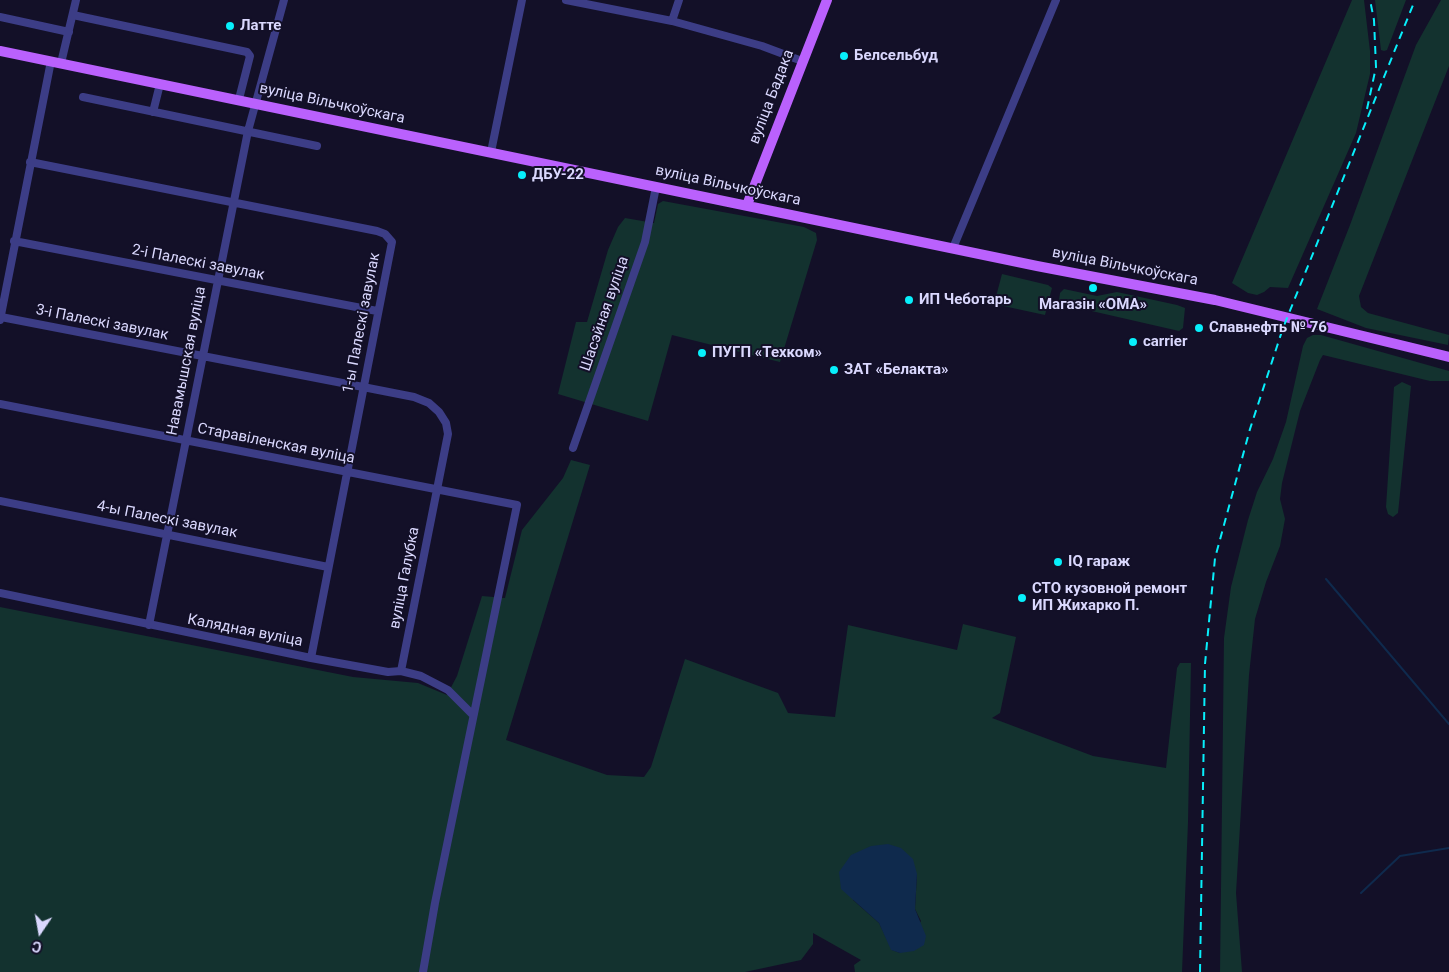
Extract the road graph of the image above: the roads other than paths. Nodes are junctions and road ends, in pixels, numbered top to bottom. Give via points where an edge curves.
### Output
1 (76, 0) edge
2 (284, 0) edge
3 (522, 0) edge
4 (566, 0) edge
5 (679, 0) edge
6 (827, 0) edge
7 (1056, 0) edge
8 (73, 15) junction
9 (0, 17) edge
10 (672, 21) junction
11 (69, 32) junction
12 (0, 51) edge
13 (802, 61) junction
14 (56, 62) junction
15 (160, 84) junction
16 (84, 97) dead end
17 (239, 100) junction
18 (255, 103) junction
19 (153, 112) junction
20 (248, 130) junction
21 (317, 146) dead end
22 (491, 152) junction
23 (30, 162) junction
24 (656, 186) junction
25 (233, 203) junction
26 (748, 206) junction
27 (14, 241) junction
28 (953, 248) junction
29 (217, 280) junction
30 (378, 311) junction
31 (0, 319) edge
32 (202, 357) junction
33 (1449, 357) edge
34 (363, 386) junction
35 (0, 404) edge
36 (185, 440) junction
37 (573, 448) dead end
38 (347, 472) junction
39 (435, 490) junction
40 (0, 501) edge
41 (167, 533) junction
42 (328, 567) junction
43 (0, 593) edge
44 (148, 625) junction
45 (311, 658) junction
46 (401, 671) junction
47 (472, 715) junction
48 (423, 972) edge

1 - 8 street
2 - 18 street, Навамышская вуліца
3 - 22 street
4 - 10 street
5 - 10 street
6 - 13 main road, вуліца Бадака
7 - 28 street
8 - 11 street
8 - 17 street via 248,52 250,56
9 - 11 street
10 - 13 street via 762,46
11 - 14 street
12 - 14 main road, вуліца Вільчкоўскага
13 - 26 main road, вуліца Бадака
14 - 15 main road, вуліца Вільчкоўскага
14 - 23 street
15 - 17 main road, вуліца Вільчкоўскага
15 - 19 street
16 - 19 street
17 - 18 main road, вуліца Вільчкоўскага
18 - 20 street, Навамышская вуліца
18 - 22 main road, вуліца Вільчкоўскага
19 - 20 street
20 - 21 street
20 - 25 street, Навамышская вуліца
22 - 24 main road, вуліца Вільчкоўскага
23 - 25 street, 1-ы Палескі завулак
23 - 27 street
24 - 26 main road, вуліца Вільчкоўскага
24 - 37 street, Шасэйная вуліца via 644,242
25 - 29 street, Навамышская вуліца
25 - 30 street, 1-ы Палескі завулак via 385,234 392,242
26 - 28 main road, вуліца Вільчкоўскага
27 - 29 street, 2-і Палескі завулак
27 - 31 street
28 - 33 main road, вуліца Вільчкоўскага via 1216,300
29 - 30 street, 2-і Палескі завулак
29 - 32 street, Навамышская вуліца
30 - 34 street, 1-ы Палескі завулак
31 - 32 street, 3-і Палескі завулак
32 - 34 street, 3-і Палескі завулак
32 - 36 street, Навамышская вуліца
34 - 38 street, 1-ы Палескі завулак
34 - 39 street, 3-і Палескі завулак via 414,397 429,403 439,412 448,434
35 - 36 street, Старавіленская вуліца
36 - 38 street, Старавіленская вуліца
36 - 41 street, Навамышская вуліца
38 - 39 street, Старавіленская вуліца
38 - 42 street, 1-ы Палескі завулак
39 - 46 street, вуліца Галубка
39 - 47 street, Старавіленская вуліца via 517,505
40 - 41 street, 4-ы Палескі завулак
41 - 42 street, 4-ы Палескі завулак
41 - 44 street, Навамышская вуліца
42 - 45 street, 1-ы Палескі завулак
43 - 44 street, Калядная вуліца
44 - 45 street, Калядная вуліца
45 - 46 street, Калядная вуліца via 388,672
46 - 47 street, Калядная вуліца via 421,676 448,690
47 - 48 street

